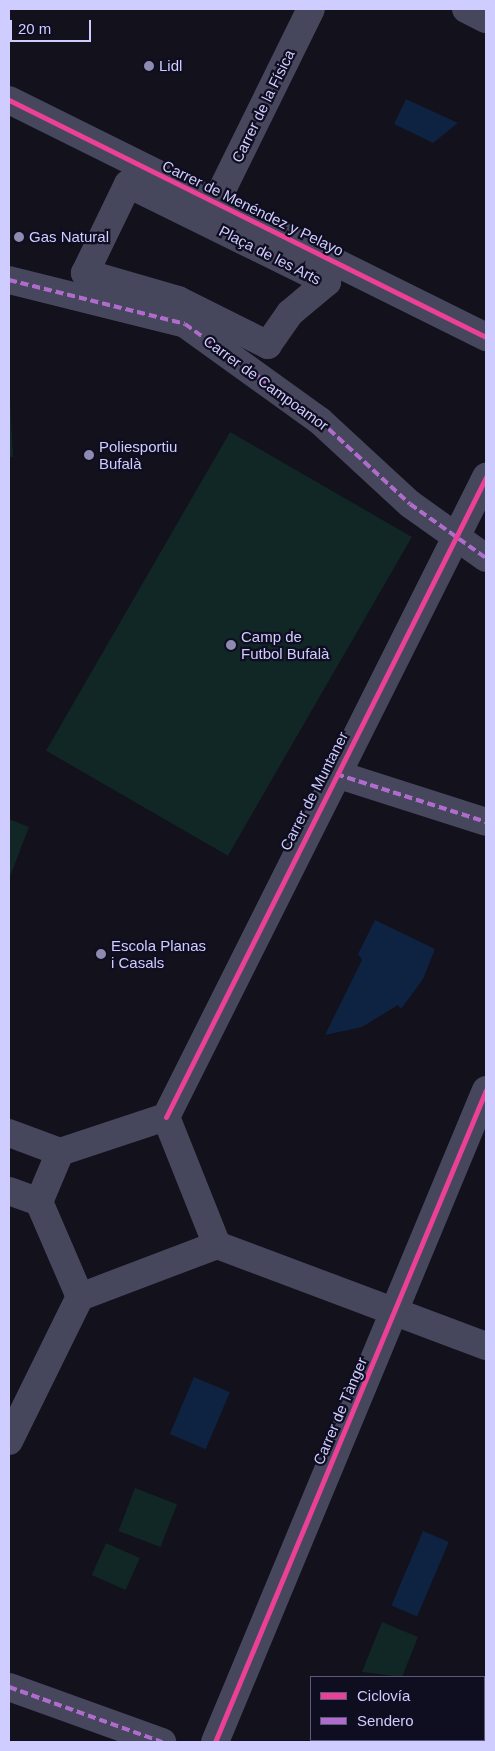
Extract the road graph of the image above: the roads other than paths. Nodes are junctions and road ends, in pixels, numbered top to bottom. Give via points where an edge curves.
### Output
1 (311, 9) edge
2 (466, 9) edge
3 (486, 19) edge
4 (9, 100) edge
5 (215, 204) junction
6 (85, 273) joint
7 (9, 280) edge
8 (486, 337) edge
9 (486, 477) edge
10 (456, 537) junction
11 (486, 558) edge
12 (336, 774) junction
13 (486, 822) edge
14 (486, 1090) edge
15 (166, 1117) junction
16 (9, 1133) edge
17 (60, 1152) junction
18 (9, 1191) edge
19 (39, 1202) junction
20 (217, 1245) junction
21 (80, 1297) junction
22 (394, 1312) junction
23 (486, 1346) edge
24 (9, 1441) edge
25 (9, 1687) edge
26 (162, 1742) edge
27 (216, 1742) edge

1 - 5 street, Carrer de la Física
2 - 3 street
4 - 5 street, Carrer de Menéndez y Pelayo
5 - 8 street, Carrer de Menéndez y Pelayo
6 - 6 street, Plaça de les Arts via 128,184 327,282 290,313 268,345 178,300
7 - 10 street, Carrer de Campoamor via 185,324 320,421 410,504
9 - 10 street, Carrer de Muntaner
10 - 11 street, Carrer de Campoamor
10 - 12 street, Carrer de Muntaner
12 - 13 street
12 - 15 street, Carrer de Muntaner
14 - 22 street, Carrer de Tànger
15 - 17 street
15 - 20 street
16 - 17 street
17 - 19 street
18 - 19 street
19 - 21 street
20 - 21 street
20 - 22 street via 332,1285
21 - 24 street
22 - 23 street
22 - 27 street, Carrer de Tànger
25 - 26 street

